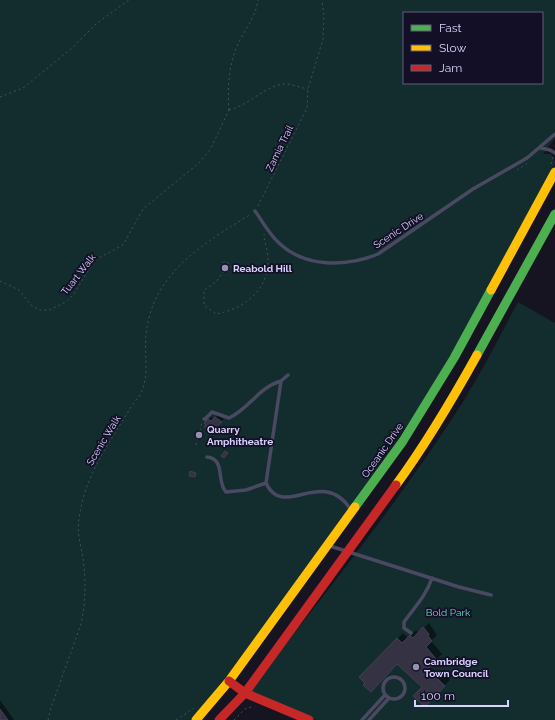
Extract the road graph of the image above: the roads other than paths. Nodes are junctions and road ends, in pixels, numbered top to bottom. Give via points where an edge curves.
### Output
1 (555, 134) edge
2 (555, 139) edge
3 (548, 141) junction
4 (541, 148) junction
5 (555, 153) edge
6 (552, 170) edge
7 (255, 211) road end
8 (555, 214) edge
9 (288, 375) dead end
10 (281, 381) junction
11 (204, 419) road end
12 (207, 457) dead end
13 (266, 482) junction
14 (352, 512) junction
15 (328, 545) junction
16 (349, 552) junction
17 (432, 578) junction
18 (491, 595) dead end
19 (411, 633) dead end
20 (229, 681) junction
21 (245, 693) junction
22 (385, 695) junction
23 (389, 698) junction
24 (196, 720) edge
25 (219, 720) edge
26 (309, 720) edge
27 (362, 720) edge
28 (369, 720) edge

1 - 3 lane, Scenic Drive
2 - 3 lane, Scenic Drive
3 - 4 lane, Scenic Drive
4 - 5 lane
4 - 7 lane, Scenic Drive via 474,189 378,254 365,259 327,263 298,255 279,244
6 - 14 main road, Oceanic Drive via 434,392 403,441
8 - 16 main road via 453,399 416,458
9 - 10 lane
10 - 11 lane via 262,390 229,418 212,412
10 - 13 lane
12 - 13 lane via 215,460 218,465 226,492 246,490
13 - 14 lane via 269,490 281,497 289,498 315,491 327,491 341,498
14 - 15 main road, Oceanic Drive
15 - 16 lane
15 - 20 main road, Oceanic Drive
16 - 17 lane
16 - 21 main road
17 - 18 lane
17 - 19 lane via 428,589 404,622 404,628
20 - 21 main road
20 - 24 main road, Oceanic Drive
21 - 25 main road
21 - 26 main road
22 - 23 lane
22 - 23 lane via 383,688 386,680 392,677 400,678 405,684 405,692 400,698
22 - 27 lane
23 - 28 lane

